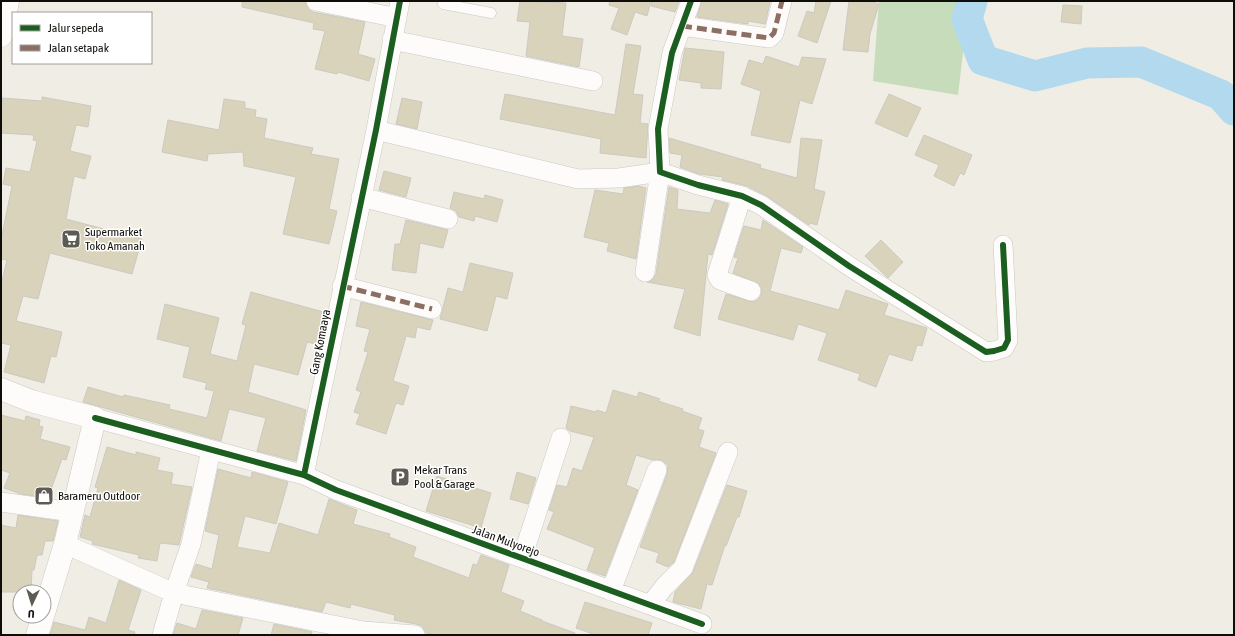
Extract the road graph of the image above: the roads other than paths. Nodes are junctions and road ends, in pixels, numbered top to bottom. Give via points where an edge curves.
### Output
1 (8, 1) edge
2 (316, 1) edge
3 (691, 1) edge
4 (782, 1) edge
5 (444, 4) dead end
6 (398, 10) edge
7 (491, 13) dead end
8 (682, 26) junction
9 (1, 36) edge
10 (392, 40) junction
11 (593, 81) dead end
12 (376, 130) junction
13 (660, 172) junction
14 (742, 196) junction
15 (361, 197) junction
16 (448, 219) dead end
17 (1003, 245) dead end
18 (645, 272) dead end
19 (342, 286) junction
20 (751, 291) dead end
21 (432, 309) dead end
22 (1, 389) edge
23 (95, 418) junction
24 (561, 438) dead end
25 (211, 450) junction
26 (728, 452) dead end
27 (657, 470) dead end
28 (304, 475) junction
29 (1, 502) edge
30 (72, 512) junction
31 (65, 544) junction
32 (522, 558) junction
33 (52, 587) edge
34 (611, 591) junction
35 (174, 593) junction
36 (650, 605) junction
37 (40, 624) edge
38 (702, 624) dead end
39 (362, 633) edge
40 (37, 635) edge
41 (162, 635) edge
42 (415, 635) edge

1 - 9 street
2 - 6 street
3 - 8 street
4 - 8 street via 774,33 769,38
5 - 7 lane
6 - 10 street, Gang Komaaya
8 - 13 street via 672,53 658,129
10 - 11 street
10 - 12 street, Gang Komaaya
12 - 13 street via 578,179 619,178
12 - 15 street, Gang Komaaya
13 - 14 street
13 - 18 street
14 - 17 street via 760,205 894,295 986,352 1004,348 1008,340
14 - 20 street via 717,275 720,280
15 - 16 street
15 - 19 street, Gang Komaaya
19 - 21 street
19 - 28 street, Gang Komaaya
22 - 23 street via 31,401
23 - 25 street
23 - 30 street
24 - 32 street
25 - 28 street
25 - 35 street via 192,537
26 - 36 street via 683,568
27 - 34 street
28 - 32 street, Jalan Mulyorejo via 336,490
29 - 30 street
30 - 31 street
31 - 33 street
31 - 35 street
32 - 34 street, Jalan Mulyorejo
34 - 36 street, Jalan Mulyorejo
35 - 39 street
35 - 41 street
36 - 38 street, Jalan Mulyorejo
37 - 40 street
39 - 42 street

